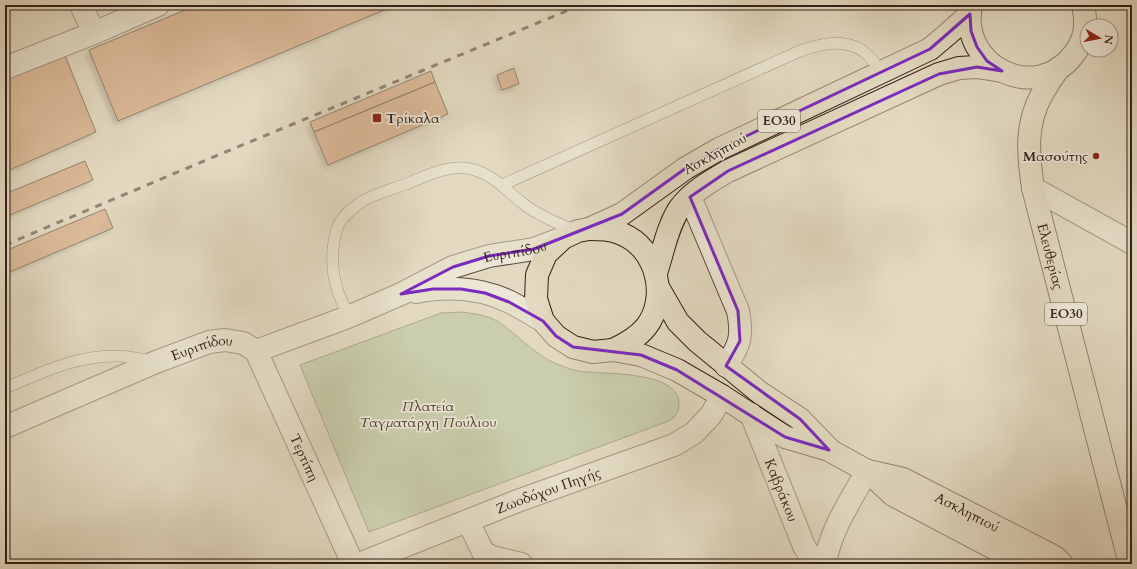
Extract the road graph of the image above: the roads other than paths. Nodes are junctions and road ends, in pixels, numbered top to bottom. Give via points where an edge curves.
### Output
1 (81, 5) edge
2 (158, 5) edge
3 (1083, 5) edge
4 (970, 9) edge
5 (94, 33) junction
6 (5, 68) edge
7 (1059, 68) junction
8 (1002, 71) junction
9 (882, 72) junction
10 (502, 185) junction
11 (1033, 188) junction
12 (690, 197) junction
13 (576, 233) junction
14 (1132, 243) edge
15 (657, 281) junction
16 (401, 294) junction
17 (348, 317) junction
18 (543, 321) junction
19 (614, 350) junction
20 (256, 351) junction
21 (156, 362) junction
22 (726, 366) junction
23 (5, 388) edge
24 (722, 396) junction
25 (750, 414) junction
26 (5, 427) edge
27 (829, 450) junction
28 (867, 471) junction
29 (468, 521) junction
30 (353, 564) edge
31 (359, 564) edge
32 (521, 564) edge
33 (816, 564) edge
34 (824, 564) edge
35 (1024, 564) edge
36 (1062, 564) edge
37 (1130, 564) edge

1 - 5 street
2 - 5 street
3 - 7 main road, Ελευθερίας / ΕΟ30 via 1086,21 1084,35 1070,59
4 - 8 main road, Ελευθερίας / ΕΟ30 via 971,31 977,48 987,61
4 - 9 main road, Ασκληπιού / ΕΟ30 via 949,33 930,49
5 - 6 street
7 - 8 main road, Ελευθερίας / ΕΟ30 via 1046,75 1031,77 1016,76
7 - 11 main road, Ελευθερίας / ΕΟ30 via 1042,94 1033,115 1028,140
8 - 12 main road, Ασκληπιού / ΕΟ30 via 977,67 959,68 940,74 728,171
9 - 10 lane via 869,56 854,46 826,43 812,46
9 - 13 main road, Ασκληπιού / ΕΟ30 via 719,149 686,168 622,214
10 - 13 lane via 521,202
10 - 17 lane via 486,174 470,169 453,168 437,171 363,201 349,211 339,224 334,243 333,266 337,288
11 - 14 street
11 - 37 main road, Ελευθερίας / ΕΟ30
12 - 15 main road, Ασκληπιού / ΕΟ30 via 679,209 669,231
12 - 22 street via 738,311 740,341
13 - 15 main road, Ασκληπιού / ΕΟ30 via 606,229 623,234 638,244 649,257
13 - 16 street, Ευριπίδου via 534,248 489,256 453,267
13 - 18 main road, Ασκληπιού / ΕΟ30 via 546,254 537,276 536,299
15 - 19 main road, Ασκληπιού / ΕΟ30 via 656,309 646,327 632,341
15 - 22 main road, Ασκληπιού / ΕΟ30 via 678,322
16 - 17 street, Ευριπίδου
16 - 18 street, Ευριπίδου via 433,289 461,289 485,293 509,302
17 - 20 street, Ευριπίδου
18 - 19 main road, Ασκληπιού / ΕΟ30 via 556,336 573,347 593,352
19 - 24 main road, Ασκληπιού / ΕΟ30 via 649,358 677,370
20 - 21 street, Ευριπίδου via 243,344 225,340 209,342
20 - 30 street, Τερτίπη
21 - 23 lane via 118,356 89,358 60,365
21 - 26 street, Ευριπίδου
22 - 27 main road, Ασκληπιού / ΕΟ30 via 800,419
24 - 25 main road, Ασκληπιού / ΕΟ30
24 - 29 street, Ζωοδόχου Πηγής via 711,415 694,433 674,445
25 - 27 main road, Ασκληπιού / ΕΟ30 via 785,437
25 - 33 street, Καβράκου via 804,546
27 - 28 main road, Ασκληπιού / ΕΟ30
28 - 34 street via 833,533
28 - 35 main road, Ασκληπιού / ΕΟ30 via 893,496
28 - 36 main road, Ασκληπιού / ΕΟ30 via 903,479 1055,557
29 - 31 street, Ζωοδόχου Πηγής
29 - 32 street via 483,552 492,557

